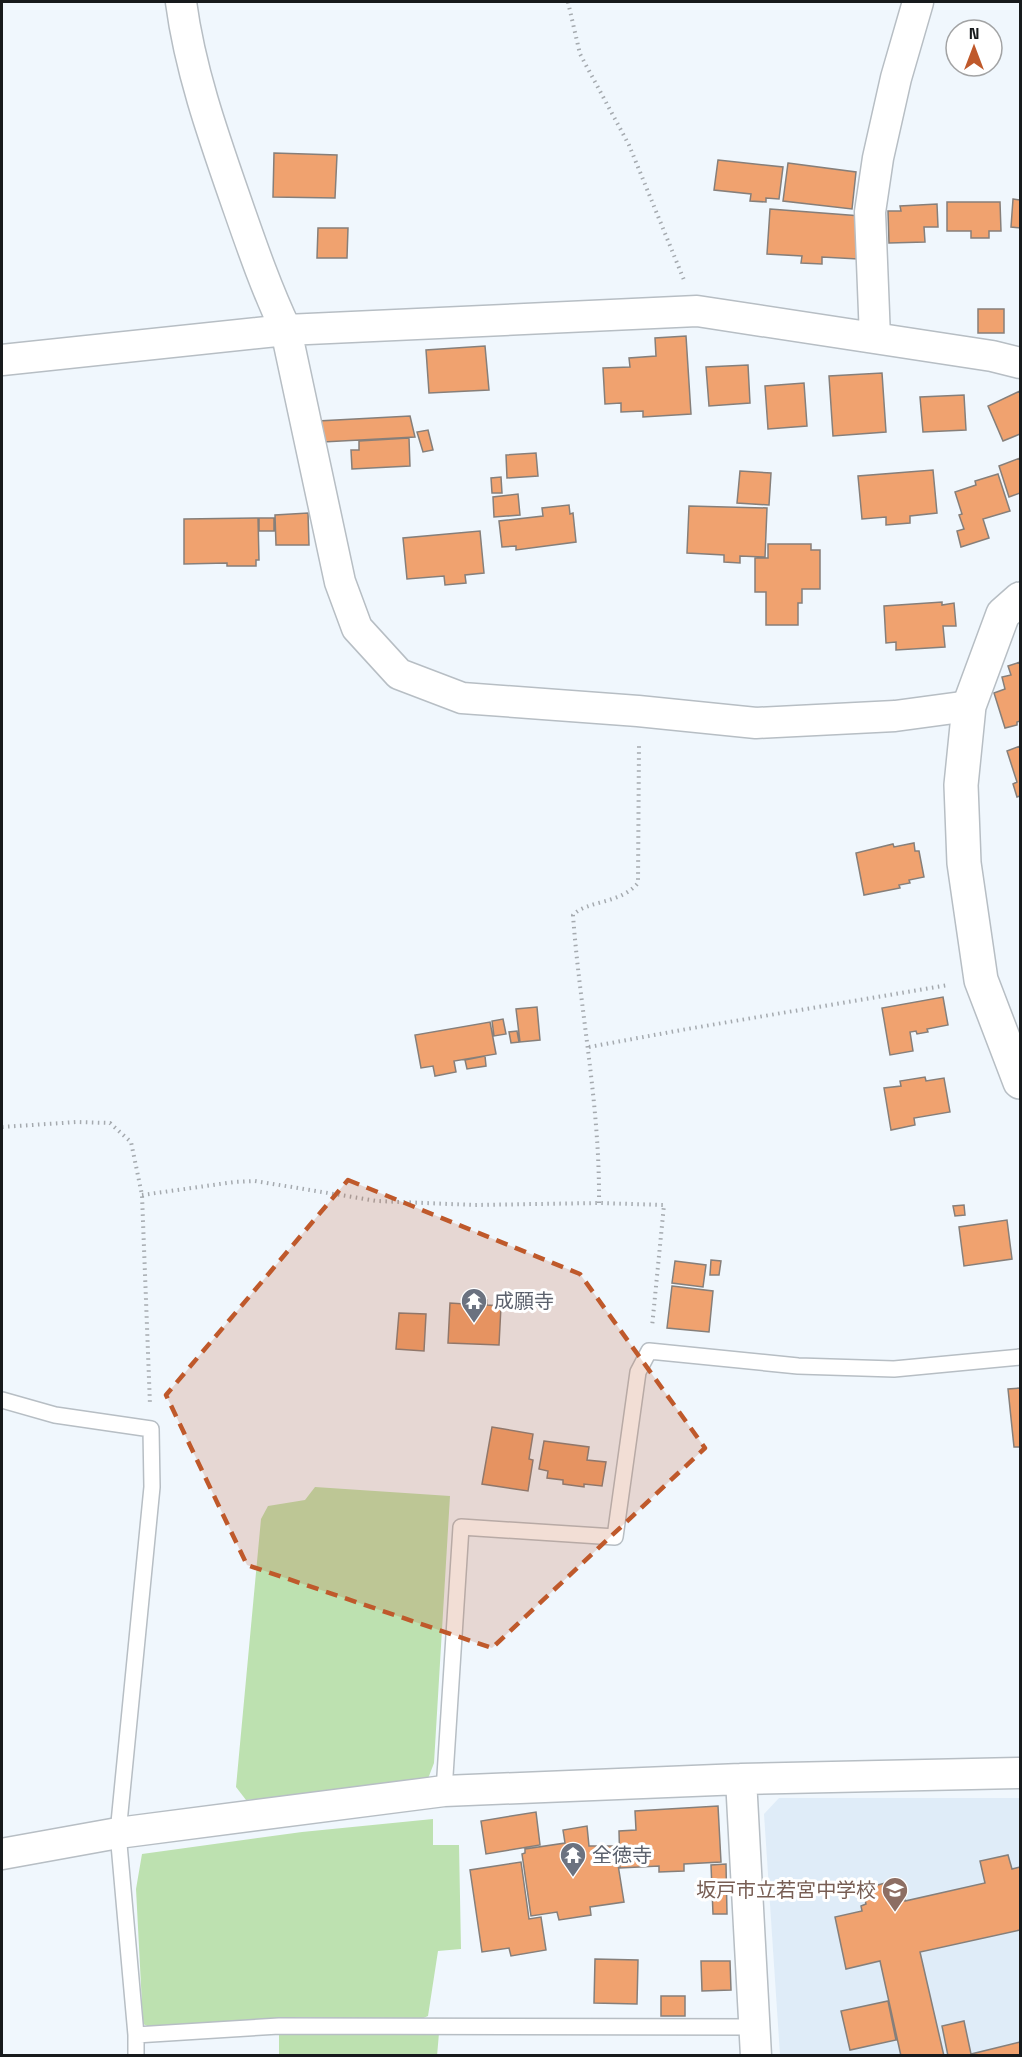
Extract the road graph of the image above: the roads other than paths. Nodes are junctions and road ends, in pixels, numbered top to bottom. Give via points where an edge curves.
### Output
1 (181, 2) edge
2 (918, 2) edge
3 (286, 330) junction
4 (875, 338) junction
5 (2, 360) edge
6 (1020, 363) edge
7 (1020, 599) edge
8 (969, 706) junction
9 (1020, 1082) edge
10 (1020, 1357) edge
11 (2, 1400) edge
12 (1020, 1773) edge
13 (741, 1779) junction
14 (444, 1791) junction
15 (118, 1833) junction
16 (2, 1854) edge
17 (136, 2035) junction
18 (754, 2041) edge
19 (136, 2055) edge

1 - 3 street via 208,123
2 - 4 street via 896,78 870,212
3 - 4 street via 697,311
3 - 5 street
3 - 8 street via 340,582 357,628 399,674 462,698 756,723 895,716
4 - 6 street
7 - 8 street via 1003,614
8 - 9 street via 961,785 964,863 981,980
10 - 14 lane via 894,1369 798,1366 649,1351 638,1372 615,1537 460,1527
11 - 15 lane via 55,1415 151,1428 152,1487
12 - 13 street
13 - 14 street
13 - 18 street
14 - 15 street
15 - 16 street
15 - 17 lane
17 - 18 lane via 279,2026
17 - 19 lane

